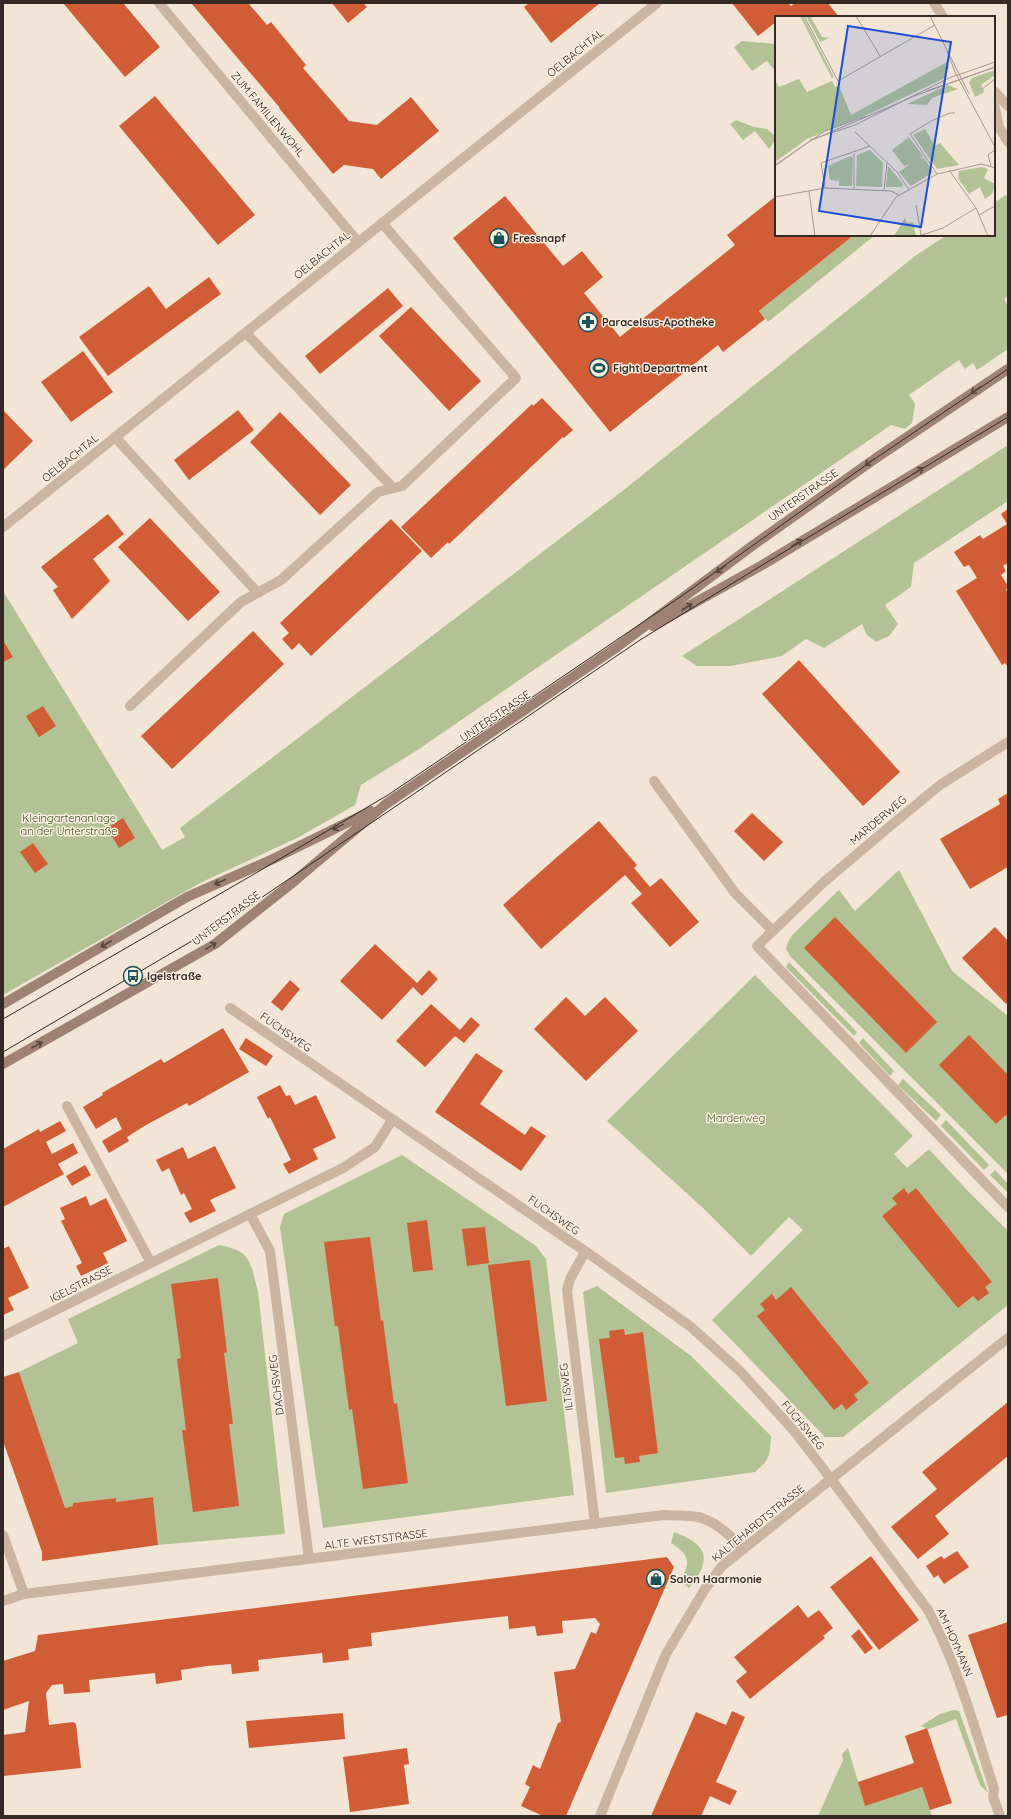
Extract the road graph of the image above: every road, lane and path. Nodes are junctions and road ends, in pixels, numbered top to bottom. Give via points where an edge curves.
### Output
1 (159, 3) edge
2 (657, 3) edge
3 (934, 3) edge
4 (942, 16) edge
5 (995, 93) edge
6 (1008, 106) edge
7 (995, 109) edge
8 (1008, 142) edge
9 (382, 223) junction
10 (358, 242) junction
11 (246, 332) junction
12 (1008, 369) edge
13 (1008, 417) edge
14 (115, 437) junction
15 (393, 488) junction
16 (3, 527) edge
17 (258, 593) junction
18 (617, 647) junction
19 (130, 706) dead end
20 (1008, 742) edge
21 (654, 782) dead end
22 (386, 804) junction
23 (773, 931) junction
24 (3, 1004) edge
25 (230, 1008) dead end
26 (3, 1064) edge
27 (67, 1106) dead end
28 (392, 1120) junction
29 (1008, 1206) edge
30 (250, 1214) junction
31 (585, 1252) junction
32 (151, 1263) junction
33 (3, 1336) edge
34 (1008, 1338) edge
35 (831, 1479) junction
36 (595, 1524) junction
37 (3, 1535) edge
38 (744, 1549) junction
39 (309, 1559) junction
40 (24, 1594) junction
41 (3, 1601) edge
42 (600, 1816) edge
43 (1000, 1816) edge

1 - 10 street, ZUM FAMILIENWOHL
2 - 9 street, OELBACHTAL
3 - 4 street
5 - 6 street
7 - 8 street via 999,127
9 - 10 street, OELBACHTAL
9 - 15 street via 516,378 402,486
10 - 11 street, OELBACHTAL
11 - 14 street, OELBACHTAL
11 - 15 street
12 -> 18 main road, UNTERSTRASSE via 752,546
18 -> 13 main road, UNTERSTRASSE via 764,564
14 - 16 street, OELBACHTAL
14 - 17 street
15 - 17 street via 378,492 282,580
17 - 19 street via 241,602
18 - 22 main road, UNTERSTRASSE
20 - 23 street, MARDERWEG via 934,790 824,882
21 - 23 street via 735,893
22 -> 24 main road, UNTERSTRASSE via 187,897
26 -> 22 main road, UNTERSTRASSE via 215,944
23 - 29 street, MARDERWEG via 758,946
25 - 28 street, FUCHSWEG
27 - 32 street
28 - 30 street, IGELSTRASSE via 375,1148 343,1168
28 - 31 street, FUCHSWEG
30 - 32 street, IGELSTRASSE
30 - 39 street, DACHSWEG via 270,1251
31 - 35 street, FUCHSWEG via 691,1327 734,1366 795,1432
31 - 36 street, ILTISWEG via 567,1290
32 - 33 street, IGELSTRASSE
34 - 35 street, KALTEHARDTSTRASSE
35 - 38 street, KALTEHARDTSTRASSE
35 - 43 street, AM HOYMANN via 928,1610 938,1629 963,1692
36 - 38 street, ALTE WESTSTRASSE via 664,1515 698,1518 713,1523
36 - 39 street, ALTE WESTSTRASSE
37 - 40 street
38 - 42 street, KALTEHARDTSTRASSE via 722,1566 713,1578 666,1654
39 - 40 street, ALTE WESTSTRASSE
40 - 41 street, ALTE WESTSTRASSE

